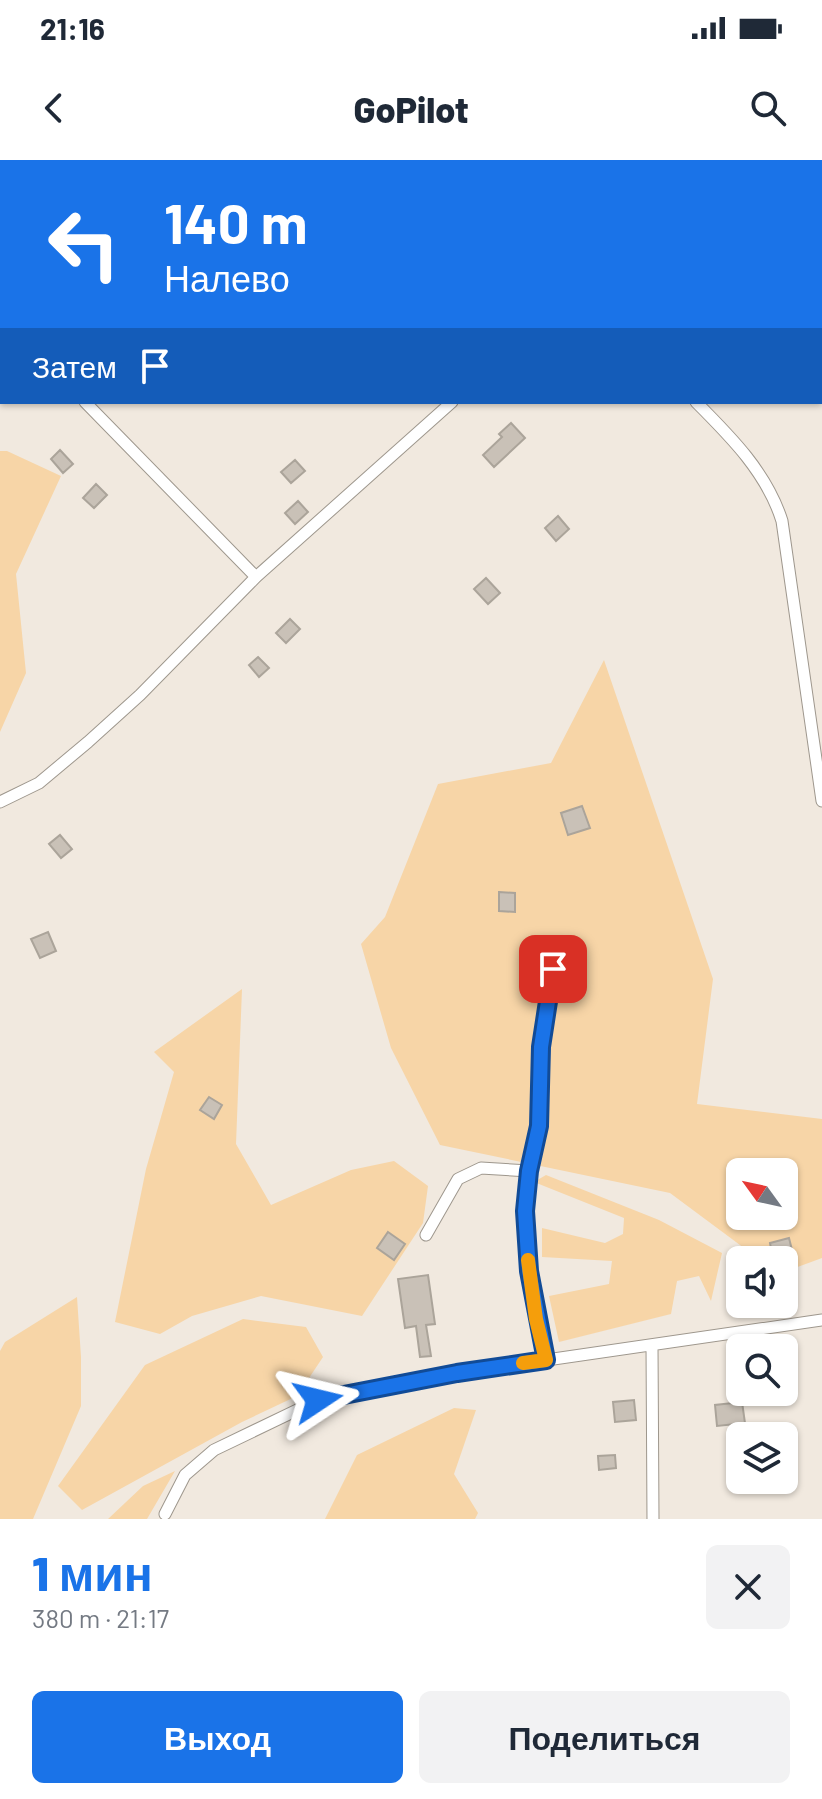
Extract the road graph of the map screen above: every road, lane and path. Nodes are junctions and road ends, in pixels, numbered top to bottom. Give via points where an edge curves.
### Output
1 (87, 404) edge
2 (450, 404) edge
3 (698, 404) edge
4 (256, 577) junction
5 (822, 801) edge
6 (0, 802) edge
7 (553, 969) dead end
8 (529, 1171) junction
9 (426, 1235) dead end
10 (822, 1320) edge
11 (652, 1345) junction
12 (546, 1360) junction
13 (165, 1514) dead end
14 (653, 1519) edge

1 - 4 street
2 - 4 street
3 - 5 street via 739,445 776,500
4 - 6 street via 88,742 39,783
7 - 8 street via 541,1047 539,1126
8 - 9 street via 481,1168 458,1179
8 - 12 street via 529,1271
10 - 11 street
11 - 12 street
11 - 14 street
12 - 13 street via 318,1400 214,1450 185,1475

